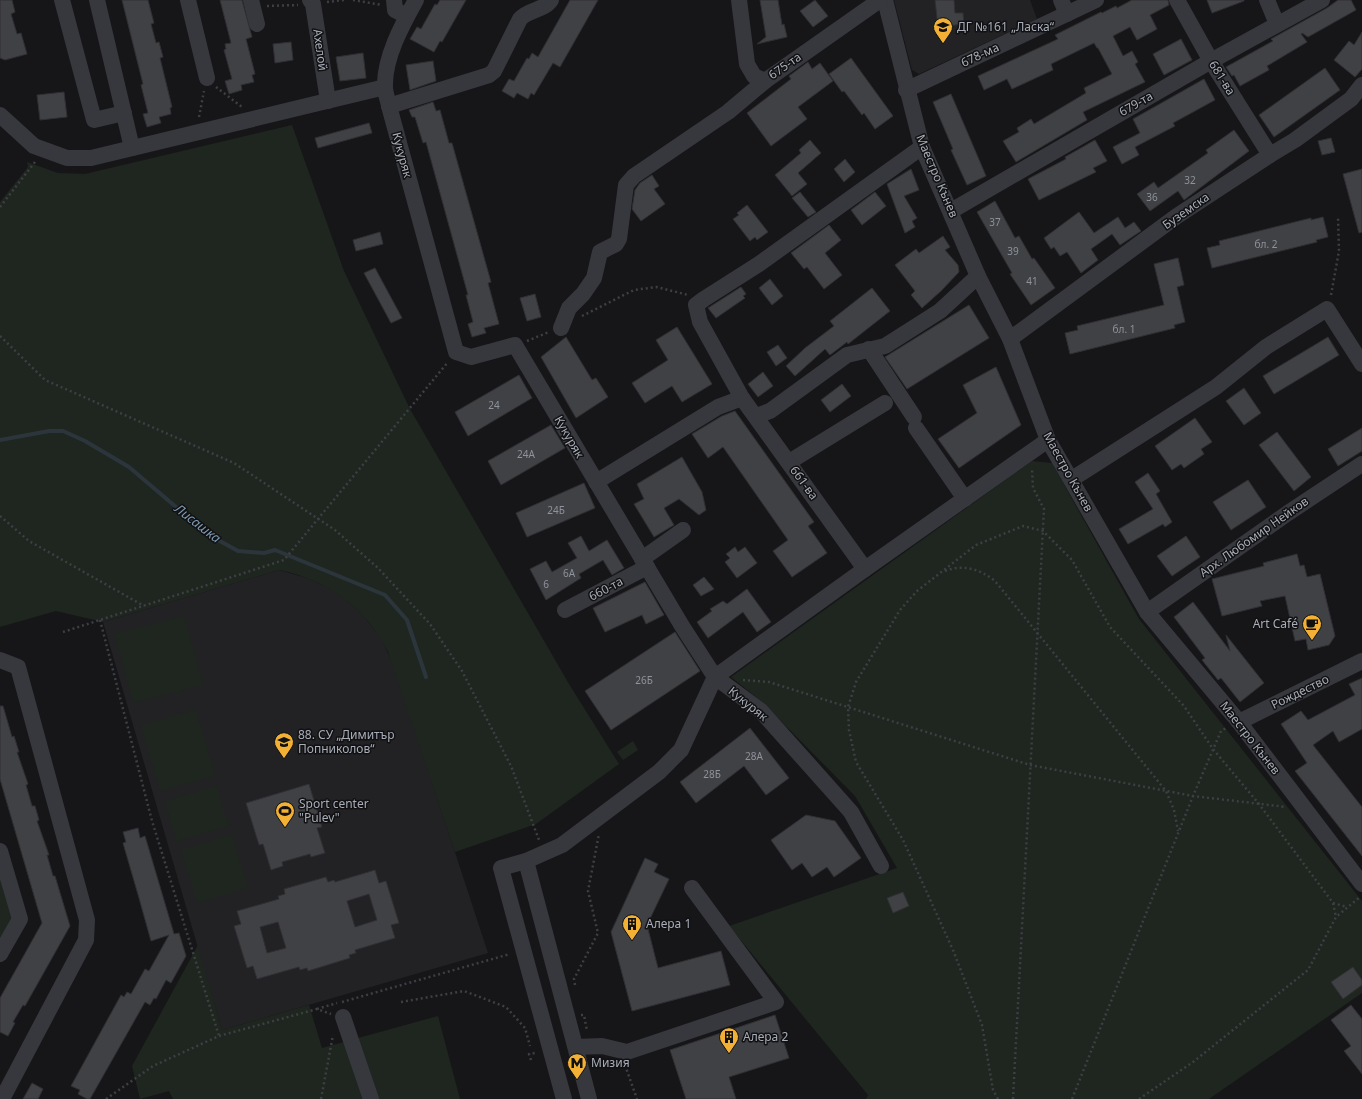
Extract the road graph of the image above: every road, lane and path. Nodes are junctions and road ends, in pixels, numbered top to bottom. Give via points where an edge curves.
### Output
1 (62, 0) edge
2 (97, 0) edge
3 (188, 0) edge
4 (344, 0) edge
5 (352, 0) edge
6 (416, 0) edge
7 (551, 0) edge
8 (739, 0) edge
9 (880, 0) edge
10 (885, 0) edge
11 (1096, 0) edge
12 (1177, 0) edge
13 (1267, 0) edge
14 (1322, 0) edge
15 (312, 2) edge
16 (252, 4) edge
17 (394, 4) edge
18 (1064, 7) edge
19 (407, 16) junction
20 (257, 24) dead end
21 (1277, 24) junction
22 (1210, 61) junction
23 (207, 78) junction
24 (764, 81) junction
25 (1362, 85) edge
26 (385, 87) junction
27 (906, 90) junction
28 (328, 101) junction
29 (389, 106) junction
30 (124, 113) junction
31 (0, 115) edge
32 (258, 118) junction
33 (196, 133) junction
34 (922, 147) junction
35 (132, 148) junction
36 (43, 150) junction
37 (1270, 155) junction
38 (0, 207) edge
39 (951, 211) junction
40 (1338, 217) dead end
41 (978, 276) junction
42 (704, 299) junction
43 (1327, 309) junction
44 (580, 317) dead end
45 (561, 328) joint
46 (0, 336) edge
47 (1010, 339) junction
48 (516, 345) junction
49 (869, 349) junction
50 (456, 352) junction
51 (1362, 364) edge
52 (742, 398) junction
53 (885, 403) dead end
54 (756, 416) junction
55 (1048, 440) junction
56 (789, 462) junction
57 (1035, 463) dead end
58 (1362, 464) edge
59 (1072, 480) junction
60 (596, 482) junction
61 (965, 499) junction
62 (0, 516) edge
63 (318, 518) junction
64 (684, 530) dead end
65 (1043, 531) junction
66 (644, 563) junction
67 (865, 569) junction
68 (939, 574) junction
69 (144, 606) junction
70 (565, 610) dead end
71 (1147, 612) junction
72 (100, 620) junction
73 (63, 632) dead end
74 (1037, 632) junction
75 (0, 660) edge
76 (1362, 661) edge
77 (715, 677) junction
78 (738, 679) dead end
79 (848, 707) junction
80 (1239, 722) junction
81 (1213, 749) junction
82 (1030, 764) junction
83 (1166, 791) junction
84 (1192, 796) junction
85 (1259, 804) junction
86 (1305, 809) junction
87 (603, 815) junction
88 (1178, 833) junction
89 (0, 851) edge
90 (544, 854) junction
91 (526, 861) junction
92 (881, 866) dead end
93 (1362, 884) edge
94 (692, 888) dead end
95 (1362, 896) edge
96 (1333, 903) junction
97 (1347, 907) junction
98 (1336, 917) junction
99 (523, 950) junction
100 (0, 954) edge
101 (575, 987) dead end
102 (401, 1002) dead end
103 (580, 1008) dead end
104 (317, 1009) junction
105 (343, 1018) junction
106 (588, 1031) dead end
107 (219, 1036) junction
108 (530, 1046) dead end
109 (576, 1047) junction
110 (535, 1053) dead end
111 (531, 1060) dead end
112 (625, 1065) dead end
113 (2, 1099) edge
114 (106, 1099) edge
115 (321, 1099) edge
116 (371, 1099) edge
117 (564, 1099) edge
118 (589, 1099) edge
119 (637, 1099) edge
120 (998, 1099) edge
121 (1013, 1099) edge
122 (1072, 1099) edge
123 (1139, 1099) edge

1 - 30 street via 94,120
2 - 30 street
3 - 23 street
4 - 15 path
5 - 17 path
6 - 19 street, Кукуряк
7 - 29 street via 544,7 526,13 520,19 490,75
8 - 24 street, 675-та via 747,64 754,76
9 - 24 street, 675-та
10 - 27 street, Маестро Кънев
11 - 18 street, 678-ма
12 - 22 street, 681-ва
13 - 21 street
14 - 21 street, 679-та
15 - 16 path
15 - 28 street, Ахелой
16 - 20 street
17 - 19 street via 398,12
18 - 27 street, 678-ма
19 - 26 street, Кукуряк via 390,58
21 - 22 street, 679-та
22 - 37 street, 681-ва
22 - 39 street, 679-та
23 - 32 path via 227,97
23 - 33 path
24 - 45 street via 728,112 634,176 626,185 619,239 616,244 600,252 594,278 569,308
25 - 37 street, Буземска via 1351,99
26 - 28 street
26 - 29 street, Кукуряк
27 - 34 street, Маестро Кънев
28 - 32 street
29 - 50 street, Кукуряк
30 - 35 street
31 - 36 street via 34,146
32 - 33 street
33 - 35 street
34 - 39 street, Маестро Кънев
34 - 42 street via 759,264
35 - 36 street via 92,158 67,158
36 - 38 path
37 - 47 street, Буземска via 1177,216
39 - 41 street, Маестро Кънев
40 - 43 path via 1339,251
41 - 47 street, Маестро Кънев
41 - 49 street via 940,311 885,346
42 - 44 path via 657,288 634,290
42 - 52 street, 661-ва via 696,305 700,322
43 - 51 street
43 - 59 street via 1266,347 1216,387
45 - 48 path
46 - 63 path via 45,380 234,463
47 - 55 street, Маестро Кънев
48 - 50 street via 471,357
48 - 60 street, Кукуряк
49 - 54 street via 846,355 770,411
49 - 61 street
50 - 63 path
52 - 54 street, 661-ва
52 - 60 street via 718,407
53 - 56 street
54 - 56 street, 661-ва
55 - 59 street, Маестро Кънев
55 - 61 street
56 - 67 street, 661-ва
57 - 65 path via 1032,468 1033,488 1044,509
58 - 71 street, Арх. Любомир Нейков
59 - 71 street, Маестро Кънев
60 - 66 street, Кукуряк
61 - 67 street
62 - 69 path via 29,541
63 - 69 path via 284,560
63 - 90 path via 378,568 430,624 462,671 511,766
64 - 66 street, 660-та
65 - 68 path via 1023,526 976,545
65 - 74 path
65 - 81 path via 1072,560 1110,627 1184,706
66 - 70 street, 660-та
66 - 77 street, Кукуряк
67 - 77 street
68 - 74 path via 961,568 976,570 990,576
68 - 79 path via 917,591 900,610 856,682
69 - 72 path
71 - 80 street, Маестро Кънев
72 - 73 path
72 - 107 path via 152,821
74 - 82 path
74 - 83 path
75 - 113 street via 18,667 87,920 86,940
76 - 80 street, Рождество
77 - 87 street via 681,750 659,772
77 - 92 street, Кукуряк via 761,711 851,812
78 - 79 path via 769,682
79 - 82 path
79 - 120 path via 848,730 856,762 903,840 953,950 982,1026 993,1090
80 - 81 path via 1220,731
80 - 86 street, Маестро Кънев
81 - 84 path
81 - 85 path
82 - 83 path
82 - 121 path
83 - 84 path
83 - 88 path via 1174,810
84 - 85 path
84 - 88 path
85 - 86 path
85 - 96 path
86 - 93 street, Маестро Кънев
87 - 90 street via 562,845
87 - 101 path via 588,890 598,933 574,979
88 - 122 path
89 - 100 street via 20,918
90 - 91 street
91 - 99 street via 501,868
91 - 109 street
94 - 109 street via 776,1002 627,1052 602,1046
95 - 97 path
96 - 97 path
96 - 98 path
97 - 98 path
98 - 123 path via 1308,970 1193,1062
99 - 104 path
99 - 117 street
102 - 108 path via 464,991 506,1007 526,1028
103 - 106 path
104 - 105 path
104 - 107 path
105 - 115 path via 334,1034
105 - 116 street
107 - 114 path via 153,1066
109 - 118 street
110 - 111 path via 529,1054
112 - 119 path

